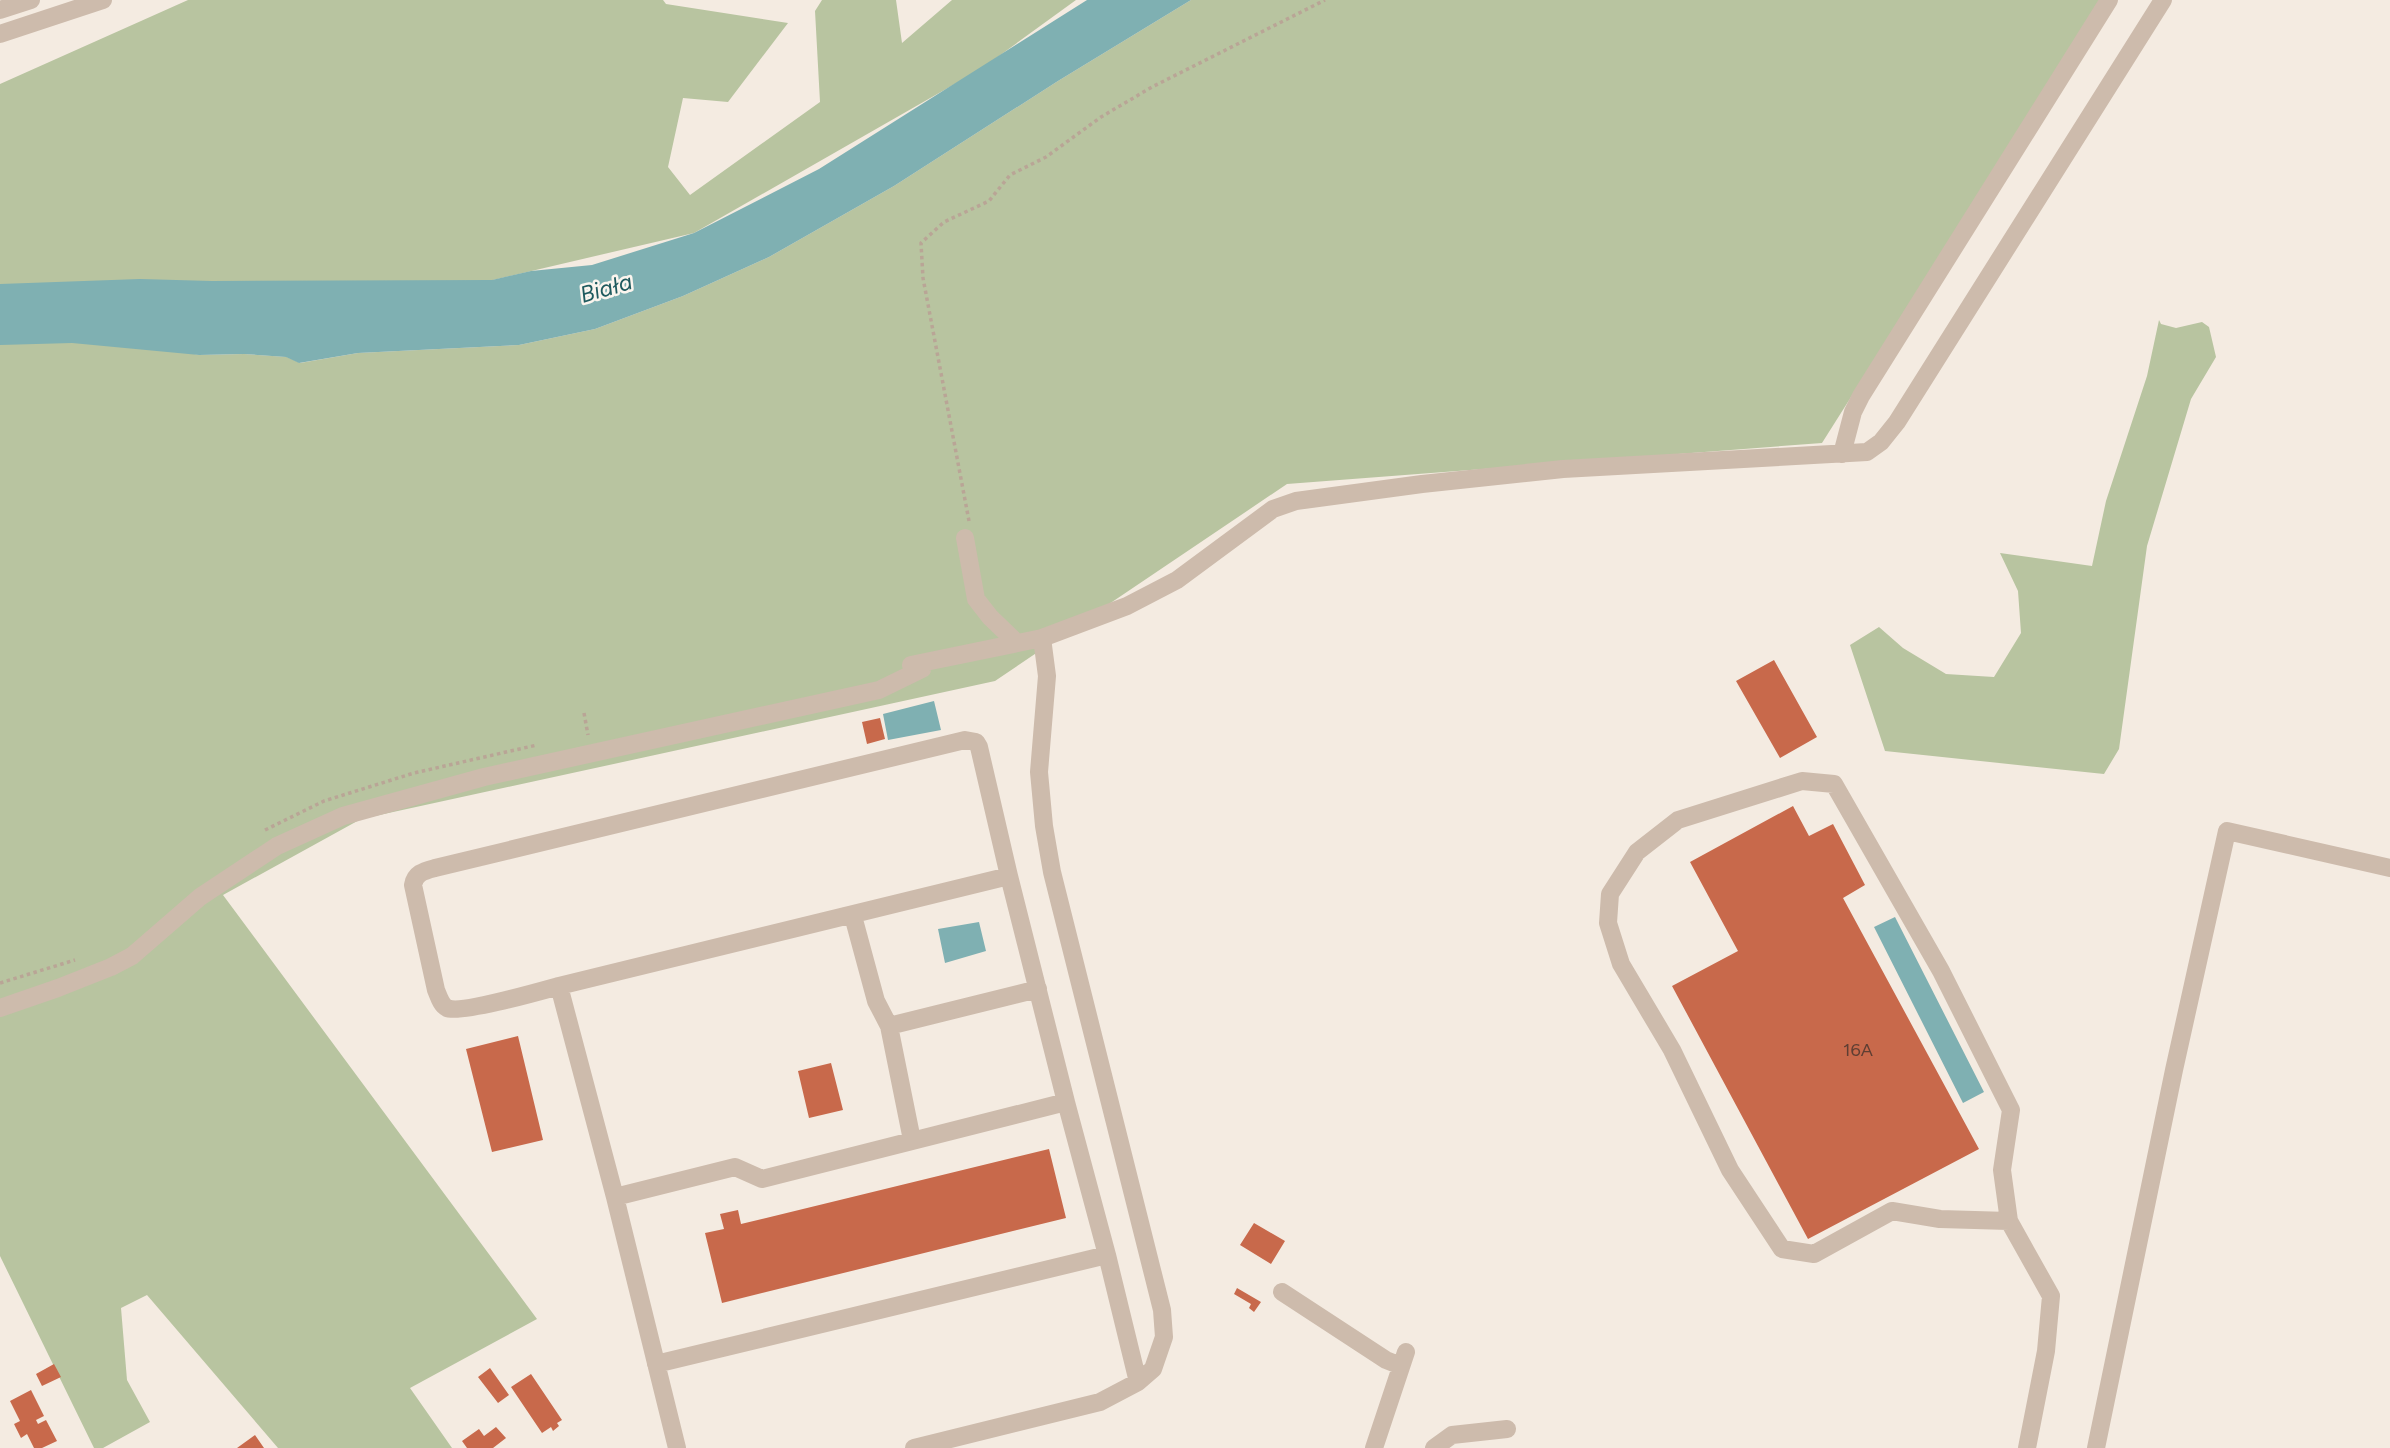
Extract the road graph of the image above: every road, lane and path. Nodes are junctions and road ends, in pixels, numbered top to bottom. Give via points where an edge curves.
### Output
1 (31, 0) edge
2 (103, 0) edge
3 (1325, 0) edge
4 (2109, 0) edge
5 (2162, 0) edge
6 (0, 10) edge
7 (0, 34) edge
8 (1842, 454) junction
9 (965, 538) joint
10 (1042, 638) junction
11 (1017, 643) junction
12 (584, 713) dead end
13 (587, 732) dead end
14 (2390, 868) edge
15 (1009, 876) junction
16 (853, 916) junction
17 (559, 986) junction
18 (1038, 989) junction
19 (0, 1008) edge
20 (889, 1026) junction
21 (1066, 1101) junction
22 (912, 1140) junction
23 (615, 1197) junction
24 (2009, 1221) junction
25 (1107, 1255) junction
26 (1282, 1292) dead end
27 (656, 1364) junction
28 (1138, 1382) junction
29 (1507, 1429) dead end
30 (677, 1448) edge
31 (914, 1448) edge
32 (1374, 1448) edge
33 (1434, 1448) edge
34 (2027, 1448) edge
35 (2096, 1448) edge

1 - 6 lane
2 - 7 lane
3 - 9 path via 1101,117 1046,157 1010,175 989,201 944,222 921,243 923,278 971,533
4 - 8 lane via 1861,396
5 - 8 lane via 1897,422 1867,452
8 - 10 lane via 1563,469 1296,501 1273,509 1177,580 1137,601
9 - 11 lane via 976,599
10 - 11 lane
10 - 28 lane via 1047,676 1039,772 1050,861 1162,1310 1164,1337 1153,1369
11 - 19 lane via 914,665 922,669 879,690 484,777 343,816 277,846 200,897 132,956
12 - 13 path
14 - 35 lane via 2227,831
15 - 16 lane
15 - 17 lane via 979,747 965,740 435,868 414,879 436,990 446,1008 463,1009
15 - 18 lane
16 - 17 lane
16 - 20 lane via 876,1002
17 - 23 lane
18 - 20 lane
18 - 21 lane
20 - 22 lane
21 - 22 lane
21 - 25 lane
22 - 23 lane via 762,1179 735,1167
23 - 27 lane
24 - 24 lane via 2002,1171 2011,1110 1941,971 1834,784 1802,781 1678,820 1637,852 1610,894 1608,923 1621,964 1672,1050 1730,1170 1782,1250 1814,1254 1892,1211 1940,1219
24 - 34 lane via 2051,1296 2046,1351
25 - 27 lane
25 - 28 lane
26 - 32 lane via 1386,1360 1403,1359
27 - 30 lane
28 - 31 lane via 1100,1402
29 - 33 lane via 1452,1435

